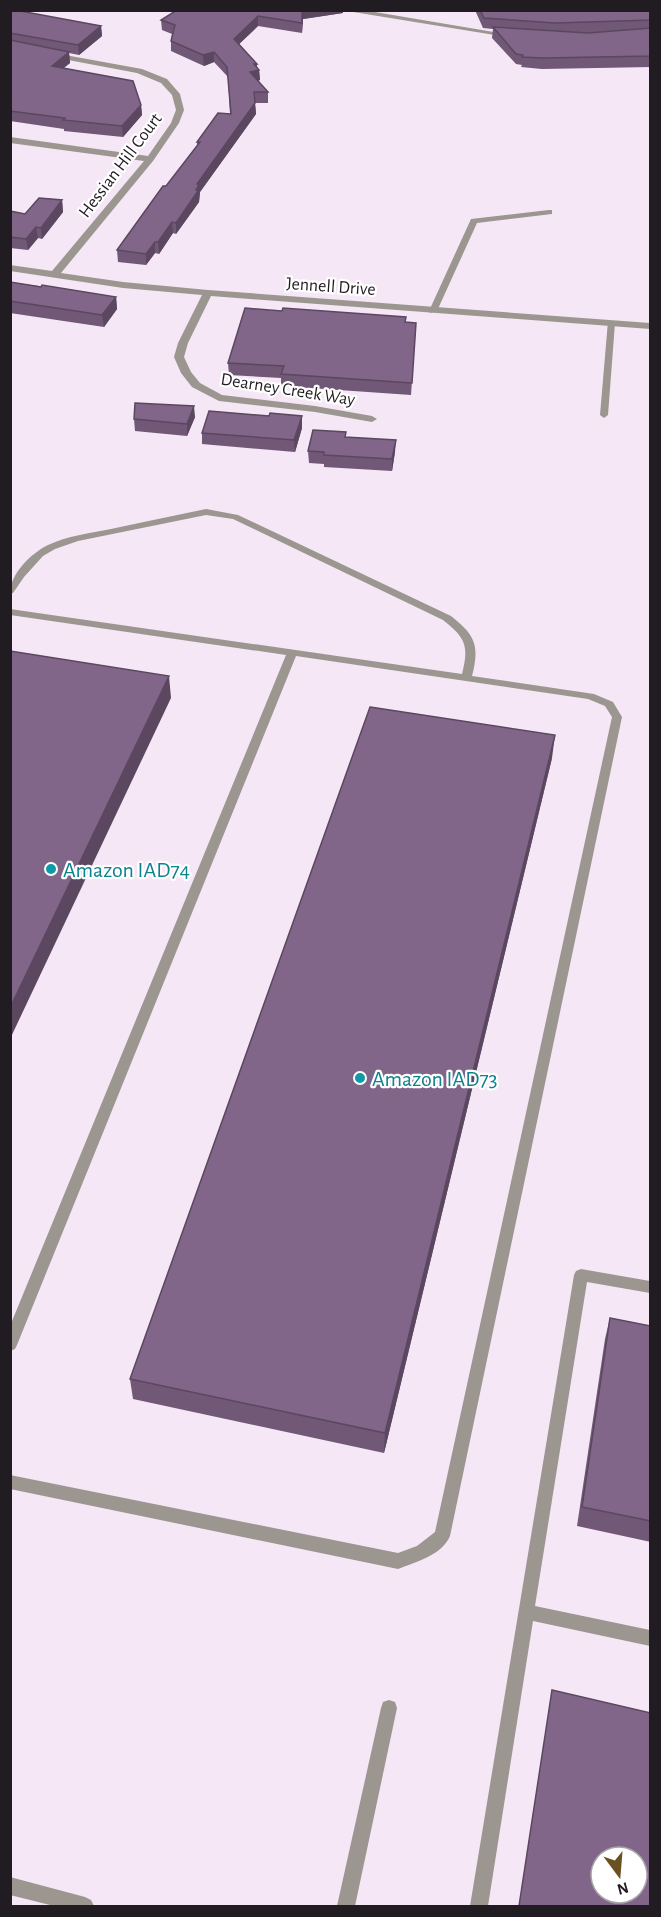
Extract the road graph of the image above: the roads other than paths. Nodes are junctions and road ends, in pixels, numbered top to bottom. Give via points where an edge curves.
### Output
1 (345, 10) edge
2 (526, 38) edge
3 (10, 47) edge
4 (10, 140) edge
5 (150, 159) junction
6 (549, 212) dead end
7 (10, 268) edge
8 (54, 275) junction
9 (208, 293) junction
10 (433, 311) junction
11 (610, 323) junction
12 (651, 326) edge
13 (604, 416) dead end
14 (372, 419) dead end
15 (10, 591) edge
16 (10, 612) edge
17 (292, 653) junction
18 (466, 678) junction
19 (651, 1287) edge
20 (10, 1345) edge
21 (10, 1482) edge
22 (526, 1612) junction
23 (651, 1638) edge
24 (389, 1708) dead end
25 (10, 1886) edge
26 (85, 1906) edge
27 (346, 1906) edge
28 (479, 1906) edge

1 - 2 street
3 - 5 street, Hessian Hill Court via 114,65 164,81 177,94 180,110
4 - 5 street
5 - 8 street, Hessian Hill Court
6 - 10 lane via 474,221
7 - 8 street, Jennell Drive
8 - 9 street, Jennell Drive
9 - 10 street, Jennell Drive
9 - 14 street, Dearney Creek Way via 179,357 196,385 219,398
10 - 11 street, Jennell Drive
11 - 12 street, Jennell Drive
11 - 13 lane
15 - 18 lane via 32,562 52,547 164,520 216,512 235,517 447,618 471,641
16 - 17 lane
17 - 18 lane
17 - 20 lane
18 - 21 lane via 590,696 609,704 617,717 442,1536 422,1552 398,1561
19 - 22 lane via 581,1275
22 - 23 lane
22 - 28 lane
24 - 27 lane
25 - 26 lane

